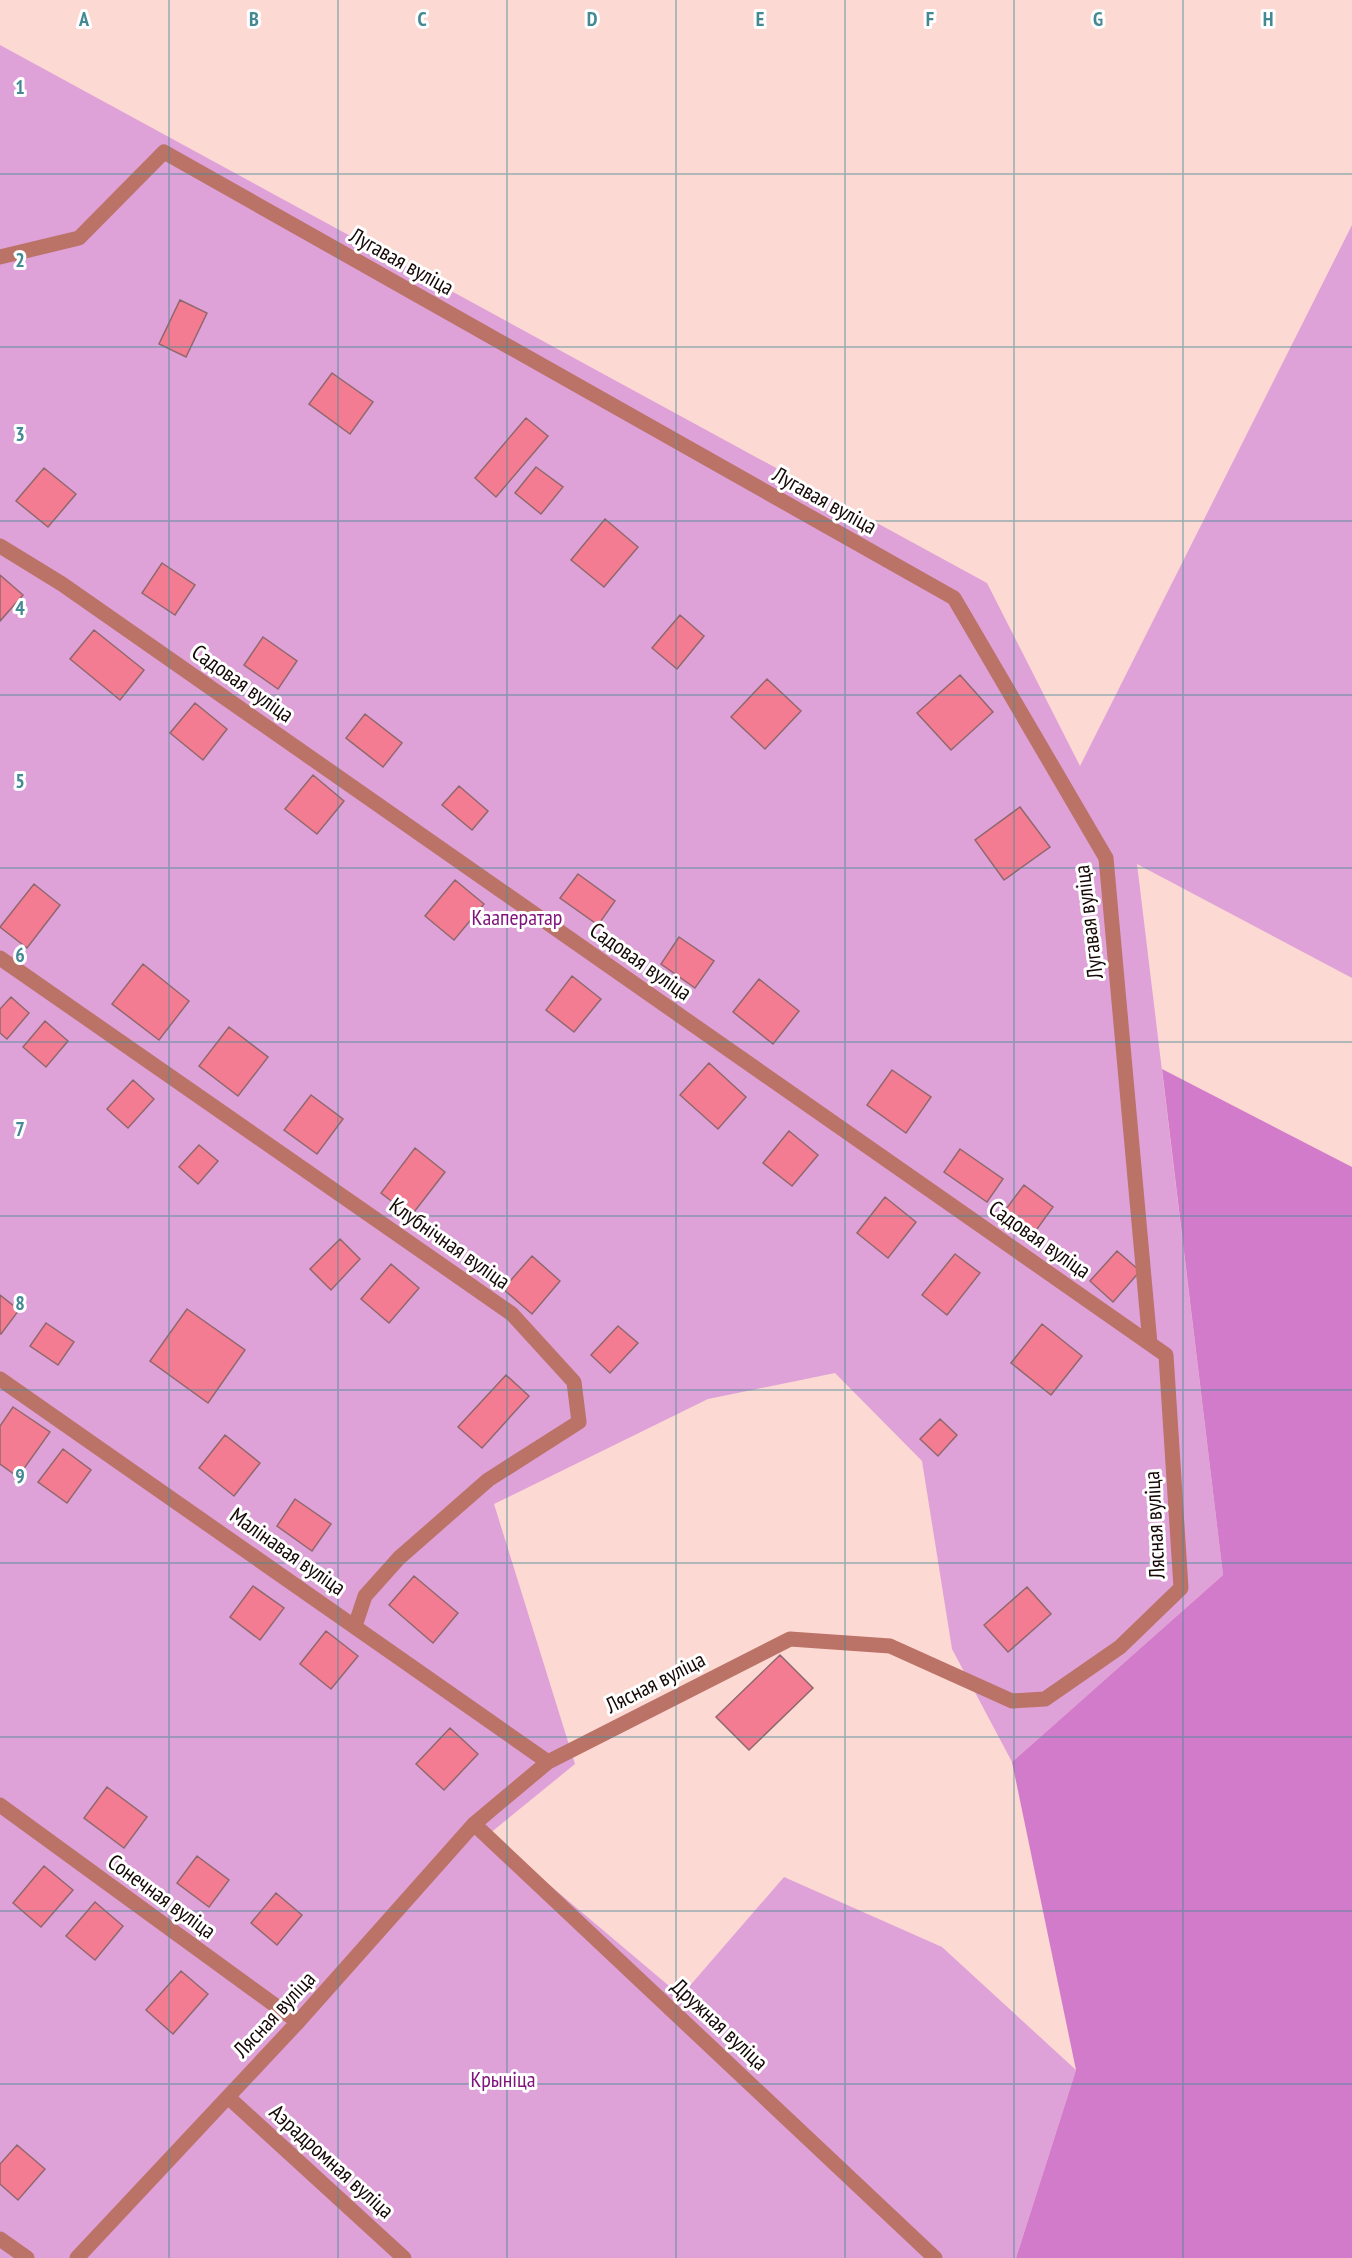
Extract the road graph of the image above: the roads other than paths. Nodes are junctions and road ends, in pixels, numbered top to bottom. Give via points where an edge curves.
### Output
1 (0, 257) edge
2 (0, 546) edge
3 (0, 958) edge
4 (1150, 1344) junction
5 (1166, 1355) joint
6 (0, 1379) edge
7 (356, 1626) junction
8 (548, 1762) junction
9 (0, 1805) edge
10 (474, 1824) junction
11 (298, 2022) junction
12 (228, 2097) junction
13 (0, 2239) edge
14 (27, 2258) edge
15 (77, 2258) edge
16 (405, 2258) edge
17 (935, 2258) edge

1 - 4 street, Лугавая вуліца via 79,238 164,152 954,598 1106,858
2 - 4 street, Садовая вуліца via 62,584
3 - 7 street, Клубнічная вуліца via 512,1314 574,1382 579,1422 488,1480 399,1558 365,1596
4 - 5 street, Садовая вуліца
5 - 8 street, Лясная вуліца via 1181,1587 1120,1647 1045,1699 1012,1701 890,1646 790,1639
6 - 7 street, Малінавая вуліца
7 - 8 street, Малінавая вуліца
8 - 10 street, Лясная вуліца
9 - 11 street, Сонечная вуліца
10 - 11 street, Лясная вуліца
10 - 17 street, Дружная вуліца
11 - 12 street, Лясная вуліца
12 - 15 street, Лясная вуліца
12 - 16 street, Аэрадромная вуліца
13 - 14 street

